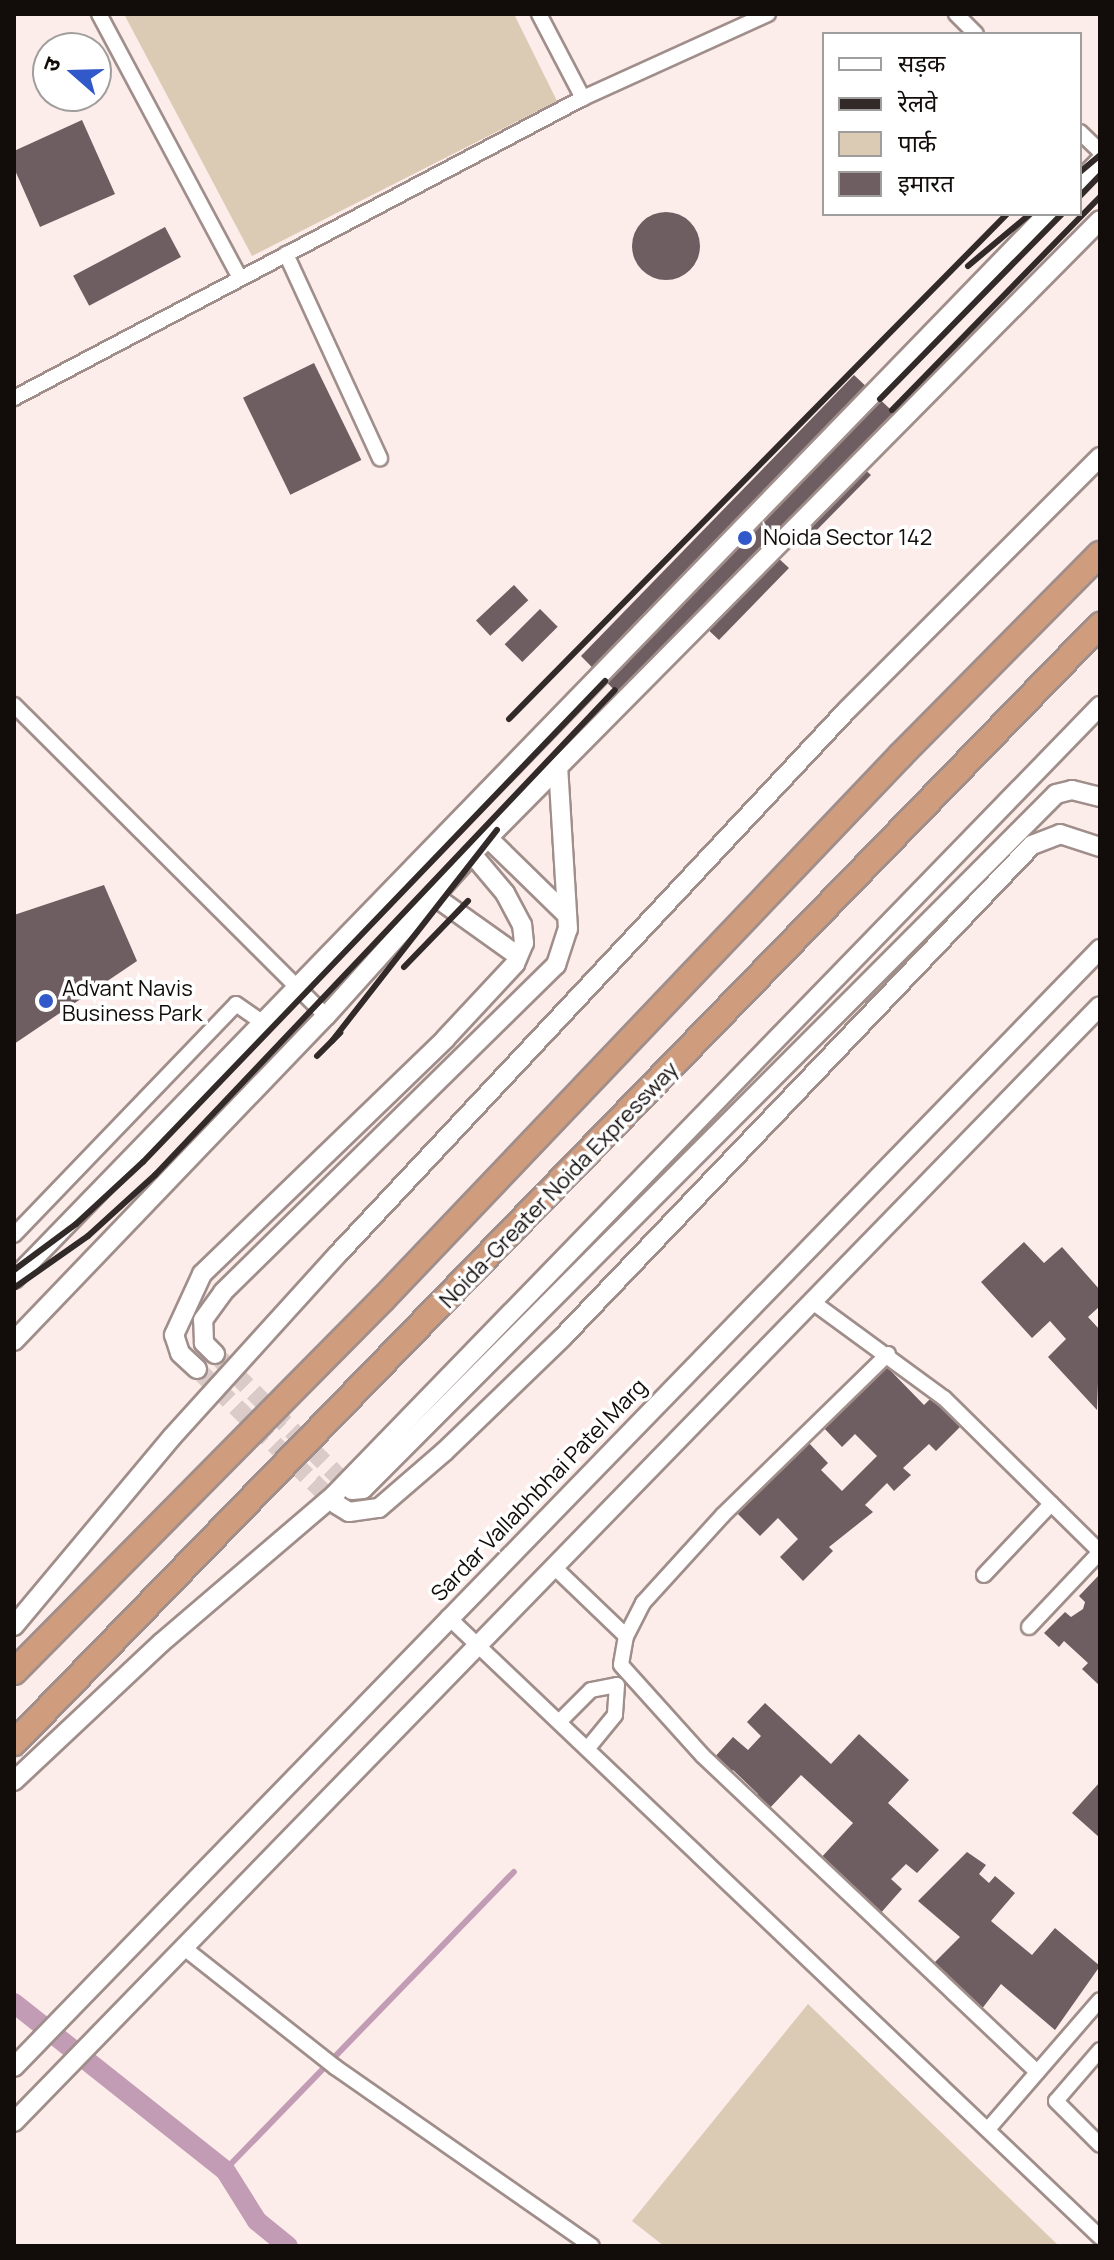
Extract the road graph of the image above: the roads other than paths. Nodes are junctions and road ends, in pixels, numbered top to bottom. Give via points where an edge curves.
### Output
1 (99, 14) edge
2 (539, 14) edge
3 (768, 14) edge
4 (956, 14) edge
5 (974, 32) edge
6 (583, 98) junction
7 (1082, 134) edge
8 (1100, 151) edge
9 (1100, 161) edge
10 (1082, 179) edge
11 (1045, 216) edge
12 (1100, 220) edge
13 (286, 254) junction
14 (240, 278) junction
15 (14, 398) edge
16 (1100, 457) edge
17 (380, 458) dead end
18 (1100, 554) edge
19 (1100, 625) edge
20 (14, 705) edge
21 (1100, 706) edge
22 (558, 767) junction
23 (1099, 795) edge
24 (488, 838) junction
25 (1100, 847) edge
26 (472, 854) junction
27 (434, 896) junction
28 (567, 915) junction
29 (1100, 949) edge
30 (518, 956) junction
31 (296, 986) junction
32 (1100, 1006) edge
33 (326, 1016) junction
34 (262, 1022) junction
35 (14, 1235) edge
36 (14, 1279) edge
37 (814, 1303) junction
38 (14, 1341) edge
39 (215, 1354) tunnel mouth
40 (888, 1354) junction
41 (197, 1369) tunnel mouth
42 (352, 1490) dead end
43 (336, 1504) tunnel mouth
44 (1051, 1504) junction
45 (1100, 1552) edge
46 (553, 1566) junction
47 (984, 1575) dead end
48 (448, 1617) junction
49 (14, 1626) edge
50 (1029, 1627) dead end
51 (626, 1636) junction
52 (477, 1643) junction
53 (14, 1672) edge
54 (621, 1680) junction
55 (560, 1721) junction
56 (14, 1743) edge
57 (588, 1748) junction
58 (14, 1781) edge
59 (180, 1951) junction
60 (1100, 2000) edge
61 (1100, 2050) edge
62 (14, 2067) edge
63 (1037, 2072) junction
64 (14, 2122) edge
65 (989, 2128) junction
66 (1100, 2145) edge
67 (1100, 2237) edge
68 (592, 2246) edge

1 - 14 street
2 - 6 street
3 - 6 street
4 - 5 street
6 - 13 street
7 - 8 street
9 - 10 street
11 - 31 street
12 - 22 street
13 - 14 street
13 - 17 street
14 - 15 street
16 - 49 street via 847,710 338,1254 172,1437
18 - 53 highway via 878,778 383,1299
19 - 56 highway, Noida-Greater Noida Expressway
20 - 31 street
21 - 58 street via 352,1478 161,1643
22 - 24 street
22 - 28 street
23 - 42 street via 1072,790 1056,794 363,1489
24 - 26 street
24 - 28 street
25 - 43 street via 1060,834 1032,845 562,1338 445,1451 379,1508 349,1512
26 - 27 street
26 - 30 street via 505,893 522,925 524,943
27 - 30 street
27 - 33 street
28 - 39 street via 556,965 223,1292 203,1320 204,1343
29 - 48 street, Sardar Vallabhbhai Patel Marg
30 - 41 street via 445,1039 202,1274 174,1335 180,1353
31 - 33 street
31 - 34 street
32 - 37 street
33 - 38 street
34 - 35 street via 236,1004
34 - 36 street
37 - 40 street
37 - 46 street
40 - 44 street via 954,1407
40 - 51 street via 723,1515 643,1603
44 - 45 street
44 - 47 street
45 - 50 street
46 - 51 street
46 - 52 street
48 - 52 street
48 - 62 street, Sardar Vallabhbhai Patel Marg
51 - 54 street
52 - 55 street
52 - 59 street
54 - 55 street via 591,1690
54 - 57 street via 615,1715
54 - 63 street
55 - 57 street
57 - 65 street
59 - 64 street
59 - 68 street via 335,2067
60 - 63 street
61 - 66 street via 1056,2101
63 - 65 street
65 - 67 street

